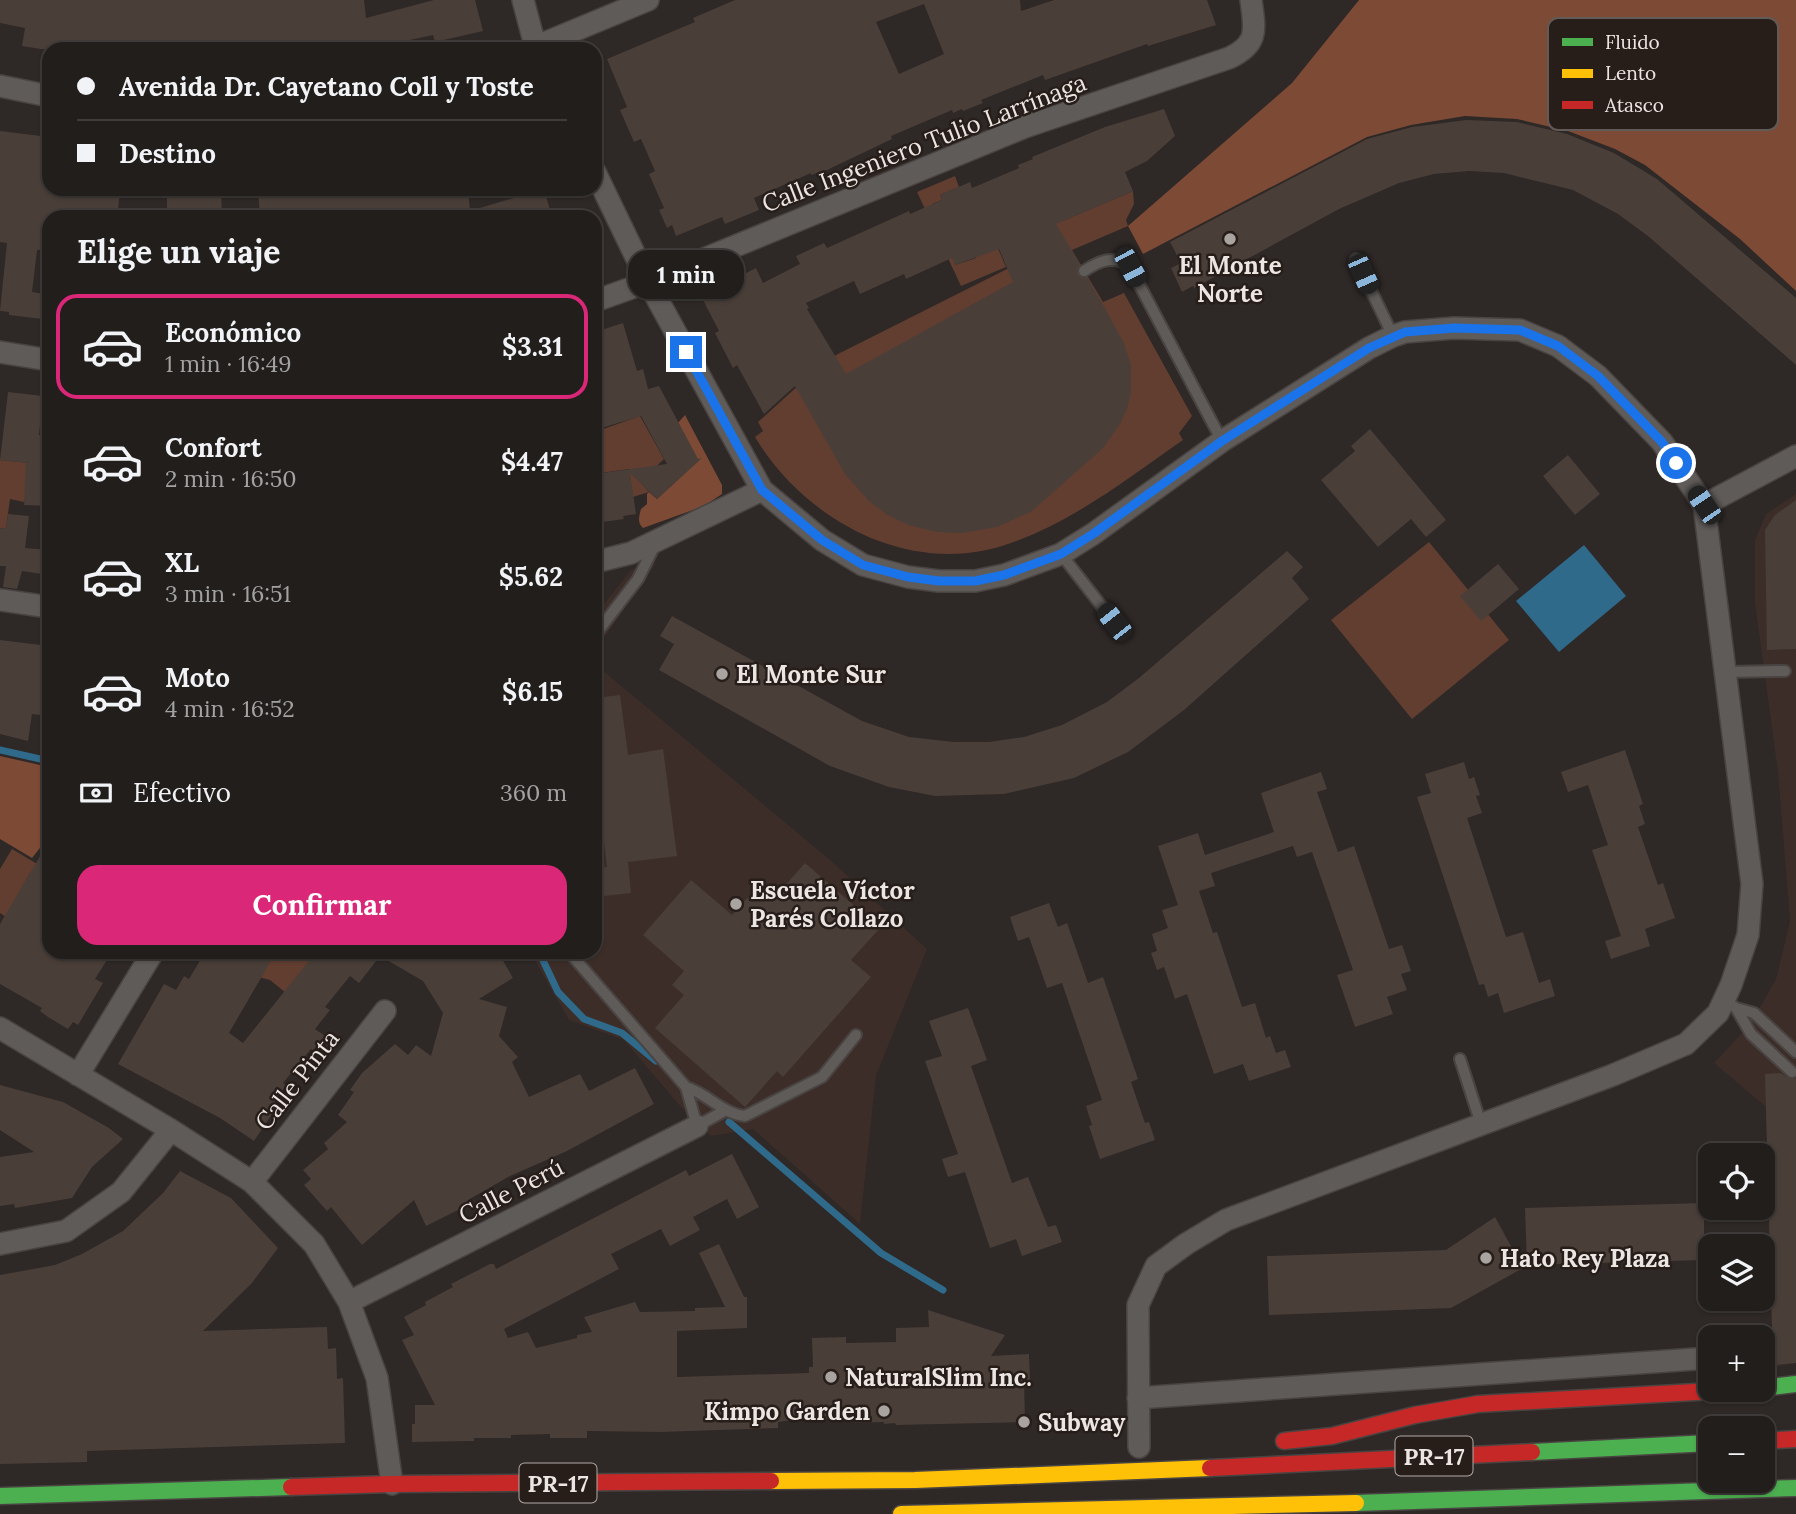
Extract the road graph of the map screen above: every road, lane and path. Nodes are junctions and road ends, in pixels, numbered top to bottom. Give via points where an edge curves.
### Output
1 (523, 0) edge
2 (648, 0) edge
3 (1253, 10) edge
4 (533, 42) edge
5 (548, 42) edge
6 (0, 86) edge
7 (42, 95) edge
8 (602, 187) edge
9 (1356, 259) dead end
10 (1083, 271) dead end
11 (648, 282) junction
12 (602, 298) edge
13 (1393, 337) junction
14 (0, 352) edge
15 (42, 359) edge
16 (1222, 441) junction
17 (1796, 456) edge
18 (762, 490) junction
19 (1704, 505) junction
20 (658, 540) junction
21 (1061, 554) junction
22 (602, 560) edge
23 (0, 600) edge
24 (42, 606) edge
25 (1114, 622) dead end
26 (602, 626) edge
27 (1784, 671) dead end
28 (1725, 672) junction
29 (149, 959) edge
30 (575, 959) edge
31 (1730, 1004) junction
32 (385, 1011) dead end
33 (0, 1028) edge
34 (856, 1035) dead end
35 (1796, 1052) edge
36 (1460, 1059) dead end
37 (1792, 1072) dead end
38 (78, 1075) junction
39 (686, 1087) junction
40 (726, 1110) junction
41 (1481, 1124) junction
42 (697, 1126) junction
43 (171, 1130) junction
44 (251, 1182) junction
45 (0, 1244) edge
46 (349, 1302) junction
47 (1698, 1359) edge
48 (1796, 1384) edge
49 (1775, 1386) edge
50 (1698, 1392) edge
51 (1138, 1398) junction
52 (1796, 1439) edge
53 (1775, 1440) edge
54 (1264, 1442) dead end
55 (1698, 1444) edge
56 (1139, 1447) dead end
57 (988, 1460) dead end
58 (915, 1480) junction
59 (392, 1484) junction
60 (1796, 1488) edge
61 (0, 1496) edge
62 (1239, 1507) junction
63 (1127, 1512) edge
64 (901, 1514) edge
65 (937, 1514) edge
66 (1292, 1514) edge

1 - 4 street
2 - 5 street
3 - 11 street, Calle Ingeniero Tulio Larrínaga via 1249,46 1229,58 1025,127
6 - 7 street
8 - 11 street
9 - 13 lane
10 - 16 lane via 1112,259 1130,267
11 - 12 street, Calle Ingeniero Tulio Larrínaga
11 - 18 street
13 - 16 street
13 - 19 street via 1454,328 1520,330 1558,346 1598,376 1662,442
14 - 15 street
16 - 21 street
17 - 19 street
18 - 20 street
18 - 21 street via 822,540 863,565 908,577 975,581
19 - 28 street
20 - 22 street
20 - 26 lane via 638,579
21 - 25 lane
23 - 24 street
27 - 28 lane
28 - 31 street via 1752,884 1748,935
29 - 38 street
30 - 39 lane
31 - 35 lane via 1754,1013
31 - 37 lane via 1751,1034
31 - 41 street via 1686,1044
32 - 44 street, Calle Pinta
33 - 38 street
34 - 40 lane via 822,1077 746,1116
36 - 41 lane
38 - 43 street
39 - 40 lane
39 - 42 lane
40 - 42 lane
41 - 51 street via 1226,1220 1156,1266 1138,1305
42 - 46 street, Calle Perú
43 - 44 street
43 - 45 street via 121,1192 66,1231
44 - 46 street via 314,1244
46 - 59 street via 377,1378
47 - 51 street
48 - 49 highway
50 - 54 highway via 1478,1404 1332,1437
51 - 56 street
52 - 53 highway
55 - 58 highway, PR-17
57 - 58 highway
58 - 59 highway, PR-17
59 - 61 highway, PR-17
60 - 62 highway, PR-17
62 - 63 highway, PR-17
62 - 66 highway
63 - 65 highway, PR-17
64 - 65 highway, PR-17

